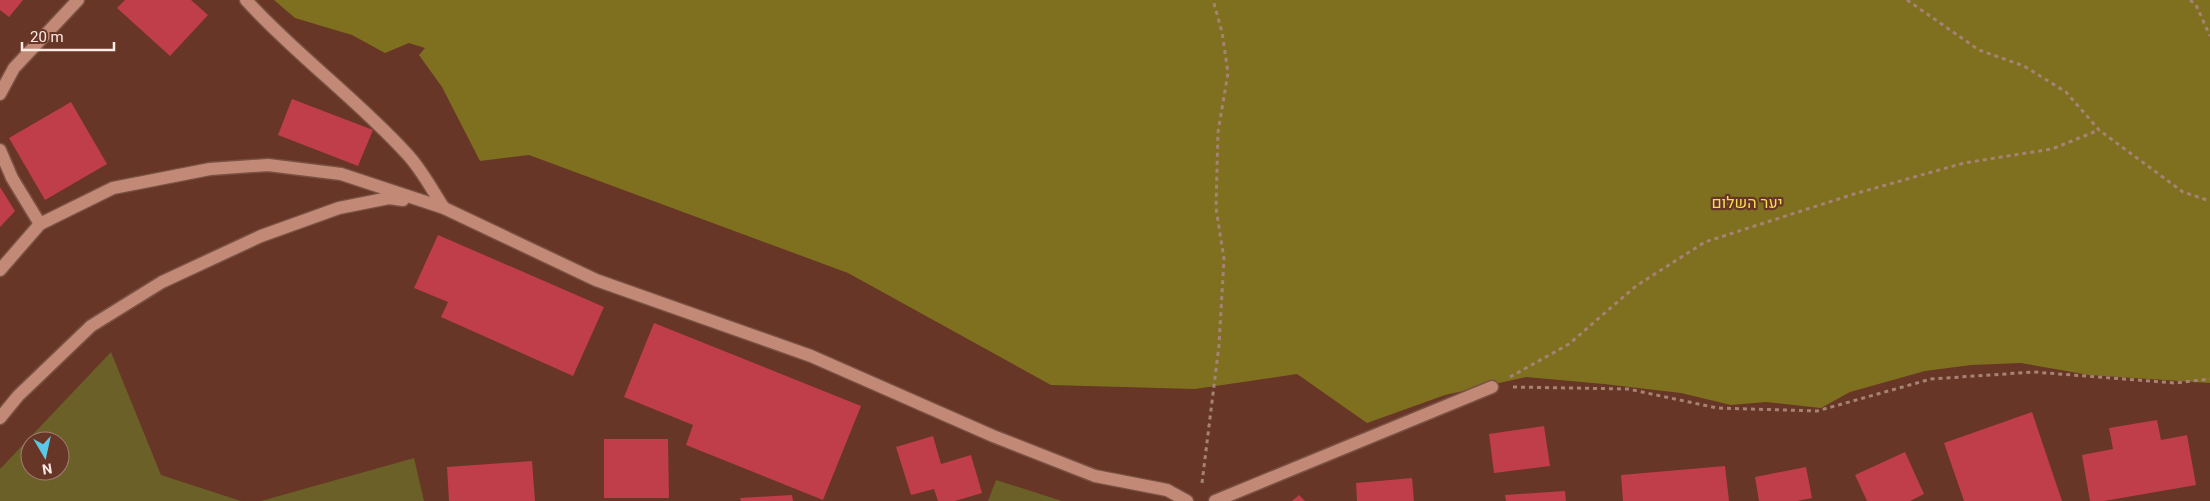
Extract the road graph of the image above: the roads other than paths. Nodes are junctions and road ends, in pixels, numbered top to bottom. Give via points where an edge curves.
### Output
1 (78, 0) edge
2 (246, 0) edge
3 (0, 94) edge
4 (0, 150) edge
5 (444, 208) junction
6 (40, 224) junction
7 (0, 270) edge
8 (1492, 387) road end
9 (0, 418) edge
10 (1187, 501) edge
11 (1215, 501) edge

1 - 3 street via 14,68
2 - 5 street via 266,22 350,96 409,156
4 - 6 street via 12,178
5 - 6 street via 340,174 268,165 210,169 113,188
5 - 9 street via 389,198 339,208 261,236 162,282 91,326 18,396
5 - 10 street via 596,280 811,356 993,436 1095,476 1167,490
6 - 7 street
8 - 11 street

